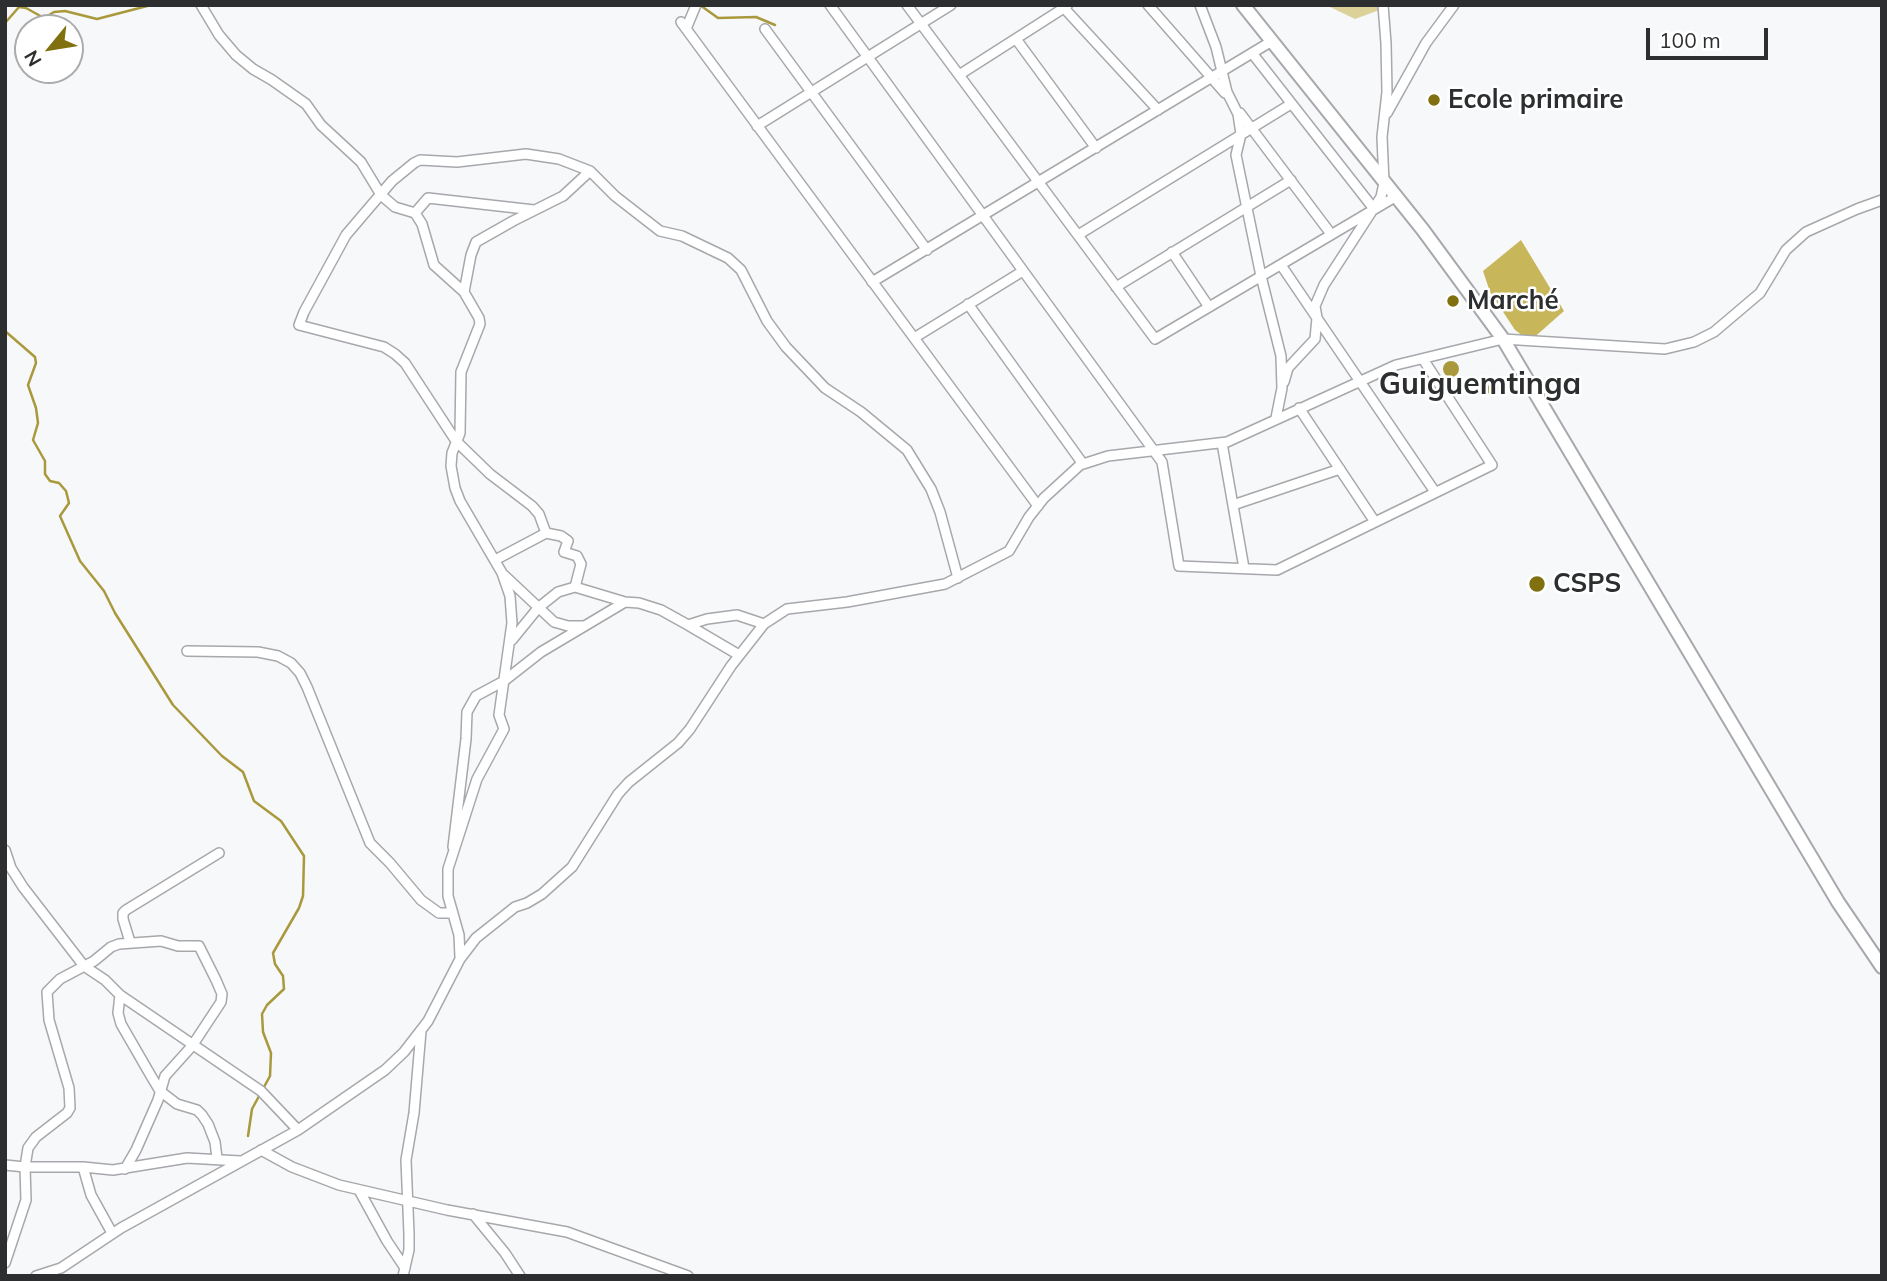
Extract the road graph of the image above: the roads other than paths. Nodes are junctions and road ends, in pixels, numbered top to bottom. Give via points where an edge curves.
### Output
1 (201, 5) edge
2 (696, 5) edge
3 (830, 5) edge
4 (907, 5) edge
5 (951, 5) edge
6 (1148, 5) edge
7 (1200, 5) edge
8 (1243, 5) edge
9 (1383, 5) edge
10 (1454, 5) edge
11 (1066, 7) edge
12 (921, 24) junction
13 (765, 29) dead end
14 (1016, 39) junction
15 (1272, 41) junction
16 (1252, 53) junction
17 (867, 57) junction
18 (1222, 71) junction
19 (959, 75) junction
20 (1213, 77) junction
21 (811, 92) junction
22 (1233, 104) junction
23 (1291, 104) junction
24 (1158, 110) junction
25 (1384, 120) junction
26 (757, 126) junction
27 (1251, 128) junction
28 (1241, 134) junction
29 (1096, 148) junction
30 (590, 171) junction
31 (1291, 180) junction
32 (1039, 182) junction
33 (1384, 183) junction
34 (380, 195) junction
35 (1395, 197) junction
36 (1882, 200) edge
37 (1247, 207) junction
38 (1374, 209) junction
39 (534, 210) junction
40 (415, 213) junction
41 (983, 216) junction
42 (1331, 234) junction
43 (1078, 235) junction
44 (927, 250) junction
45 (1172, 253) junction
46 (1280, 265) junction
47 (1023, 271) junction
48 (1261, 276) junction
49 (872, 282) junction
50 (1116, 287) junction
51 (464, 292) junction
52 (968, 304) junction
53 (1209, 307) junction
54 (1317, 318) junction
55 (914, 338) junction
56 (1503, 339) junction
57 (1423, 359) junction
58 (1359, 380) junction
59 (1282, 388) junction
60 (1299, 408) junction
61 (1276, 418) junction
62 (456, 441) junction
63 (1222, 443) junction
64 (1154, 450) junction
65 (1083, 464) junction
66 (1340, 469) junction
67 (1435, 492) junction
68 (1233, 505) junction
69 (1038, 506) junction
70 (1375, 522) junction
71 (546, 533) junction
72 (495, 560) junction
73 (1244, 569) junction
74 (502, 573) junction
75 (958, 578) junction
76 (575, 587) junction
77 (625, 602) junction
78 (538, 608) junction
79 (764, 624) junction
80 (688, 625) junction
81 (585, 626) junction
82 (511, 642) junction
83 (187, 651) dead end
84 (739, 655) junction
85 (503, 681) junction
86 (5, 850) edge
87 (219, 853) dead end
88 (453, 856) junction
89 (453, 913) junction
90 (130, 942) junction
91 (460, 959) junction
92 (84, 966) junction
93 (1882, 967) edge
94 (120, 995) junction
95 (422, 1030) junction
96 (192, 1046) junction
97 (160, 1091) junction
98 (298, 1130) junction
99 (261, 1150) junction
100 (217, 1158) junction
101 (240, 1161) junction
102 (5, 1165) edge
103 (25, 1167) junction
104 (83, 1167) junction
105 (125, 1169) junction
106 (359, 1190) junction
107 (408, 1200) junction
108 (473, 1214) junction
109 (112, 1233) junction
110 (5, 1263) edge
111 (404, 1272) edge
112 (36, 1276) edge
113 (520, 1276) edge
114 (688, 1276) edge

1 - 34 street via 236,55 299,97 329,134 354,154
2 - 26 street via 683,26
3 - 17 street
4 - 12 street
5 - 12 street
6 - 20 street
7 - 18 street
8 - 15 street
9 - 25 street
10 - 25 street via 1407,74
11 - 14 street
11 - 24 street
12 - 17 street
12 - 19 street
13 - 21 street
14 - 19 street
14 - 29 street
15 - 16 street
15 - 33 street
16 - 18 street
16 - 23 street
17 - 21 street
17 - 41 street
18 - 20 street
18 - 22 street
19 - 32 street
20 - 22 street
20 - 24 street
21 - 26 street
21 - 44 street
22 - 27 street
22 - 28 street
23 - 27 street
23 - 38 street
24 - 29 street
25 - 33 street
26 - 49 street
27 - 28 street
27 - 31 street
28 - 37 street via 1236,155
28 - 43 street
29 - 32 street
30 - 34 street via 559,159 526,154 457,162 420,160
30 - 39 street via 563,196
30 - 75 street via 660,231 682,236 736,265 786,347 825,388 907,450 931,489
31 - 37 street
31 - 42 street
32 - 41 street
32 - 43 street
33 - 35 street
33 - 38 street
34 - 40 street via 395,207
34 - 62 street via 346,235 299,325 396,354
35 - 38 street
35 - 56 street
36 - 56 street via 1806,232 1786,250 1760,293 1714,332 1694,342 1665,349
37 - 45 street
37 - 48 street
38 - 42 street
38 - 54 street via 1324,285 1315,306
39 - 40 street via 428,198
39 - 51 street via 476,242
40 - 51 street via 434,265
41 - 44 street
41 - 47 street
42 - 46 street
43 - 50 street
44 - 49 street
45 - 50 street
45 - 53 street
46 - 48 street
46 - 54 street
47 - 52 street
47 - 64 street
48 - 53 street
48 - 59 street via 1281,356
49 - 55 street
50 - 53 street via 1155,340
51 - 62 street via 480,324 461,372 461,424
52 - 55 street
52 - 65 street
54 - 58 street
54 - 59 street via 1315,340 1288,368
55 - 69 street
56 - 57 street
56 - 93 street via 1838,902
57 - 58 street
57 - 67 street via 1492,464
58 - 60 street
58 - 67 street
59 - 61 street
60 - 61 street
60 - 66 street
61 - 63 street
62 - 71 street via 532,506
62 - 72 street via 451,466 454,488
63 - 64 street
63 - 68 street
64 - 65 street
64 - 73 street via 1163,462 1179,566
65 - 69 street
66 - 68 street
66 - 70 street
67 - 70 street
68 - 73 street
69 - 75 street via 1009,551
70 - 73 street via 1277,570
71 - 72 street
71 - 76 street via 565,538 564,552 580,559
72 - 74 street
74 - 78 street
74 - 82 street via 510,596
75 - 79 street via 900,594 786,609
76 - 77 street
76 - 78 street via 558,592
77 - 80 street via 661,610
77 - 81 street
78 - 81 street via 554,622
78 - 82 street
79 - 80 street via 737,615
79 - 84 street
80 - 84 street
81 - 85 street
82 - 85 street
83 - 89 street via 258,652 291,663 307,687 370,843 421,900 439,913
84 - 91 street via 678,743 618,794 572,867 542,894 515,907 487,929
85 - 88 street via 499,715 504,729 477,779
85 - 88 street via 476,696 467,712
86 - 92 street via 23,887
87 - 90 street via 123,913
88 - 89 street via 447,877
89 - 91 street
90 - 92 street via 111,947
90 - 96 street via 161,940 199,946 222,994
91 - 95 street
92 - 94 street
92 - 103 street via 47,992 70,1108 30,1143
94 - 96 street
94 - 97 street via 121,1024
95 - 98 street via 385,1070
95 - 107 street via 406,1160
96 - 97 street via 172,1066
96 - 98 street via 261,1091
97 - 100 street via 202,1115
97 - 105 street
98 - 99 street
99 - 101 street
99 - 106 street via 292,1167
100 - 101 street
100 - 105 street via 187,1158
101 - 109 street
102 - 103 street
103 - 104 street
103 - 110 street via 26,1200
104 - 105 street
104 - 109 street via 91,1195
106 - 107 street
106 - 111 street
107 - 108 street
107 - 111 street via 409,1250
108 - 113 street
108 - 114 street via 567,1232
109 - 112 street via 61,1268

